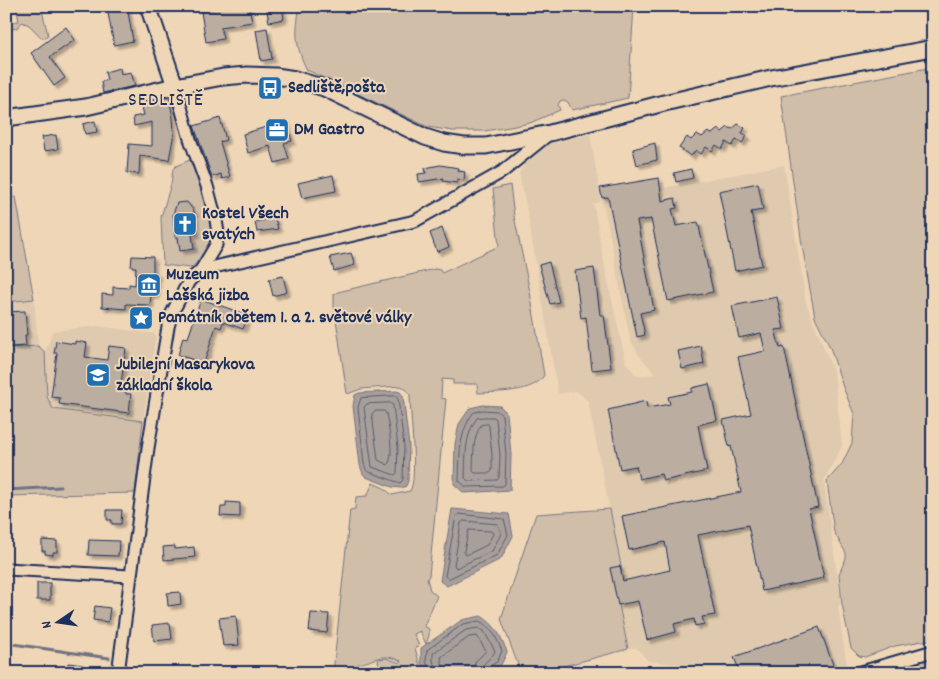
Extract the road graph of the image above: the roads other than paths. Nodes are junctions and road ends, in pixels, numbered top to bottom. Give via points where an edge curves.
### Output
1 (148, 6) edge
2 (933, 48) edge
3 (175, 86) junction
4 (6, 118) edge
5 (550, 133) junction
6 (201, 270) junction
7 (6, 569) edge
8 (130, 576) junction
9 (933, 651) edge
10 (118, 673) edge
11 (858, 673) edge

1 - 3 main road
2 - 5 main road via 771,78
3 - 4 main road via 78,109
3 - 5 main road via 234,76 289,78 324,88 425,136 464,146 499,145
3 - 6 street via 218,233 216,245
5 - 6 street via 502,172 415,220
6 - 8 street via 189,281 168,327
7 - 8 street
8 - 10 street
9 - 11 street

